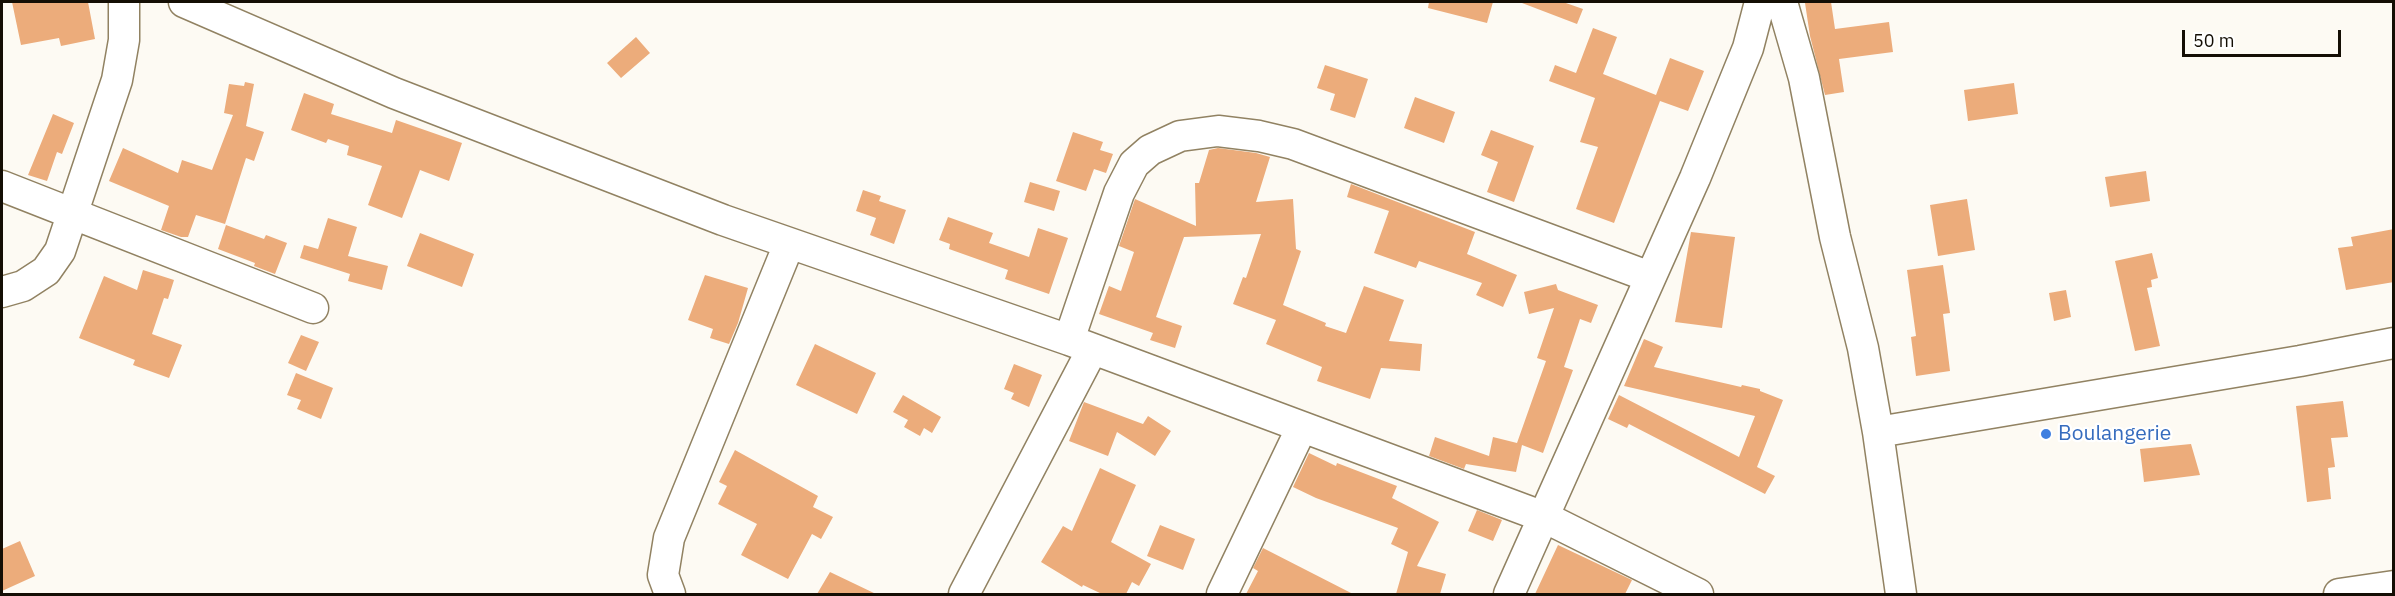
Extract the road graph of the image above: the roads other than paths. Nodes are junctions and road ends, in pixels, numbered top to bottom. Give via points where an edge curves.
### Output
1 (124, 2) edge
2 (184, 2) edge
3 (1778, 2) edge
4 (2, 186) edge
5 (74, 213) junction
6 (789, 244) junction
7 (1650, 277) junction
8 (2, 292) edge
9 (313, 308) dead end
10 (2394, 343) edge
11 (1080, 345) junction
12 (1302, 427) junction
13 (1878, 432) junction
14 (1544, 517) junction
15 (2394, 586) edge
16 (670, 594) edge
17 (964, 594) edge
18 (1222, 594) edge
19 (1509, 594) edge
20 (1698, 594) edge
21 (1901, 594) edge
22 (2339, 594) edge

1 - 5 street via 124,40 117,80
2 - 6 street via 394,93
3 - 7 street via 1748,48
3 - 13 street via 1804,78
4 - 5 street
5 - 8 street via 60,251 46,271 23,286
5 - 9 street
6 - 11 street
6 - 16 street via 669,538 663,575
7 - 11 street via 1293,144 1218,131 1180,136 1150,150 1134,164 1119,193
7 - 14 street
10 - 13 street
11 - 12 street
11 - 17 street
12 - 14 street
12 - 18 street
13 - 21 street
14 - 19 street
14 - 20 street
15 - 22 street

